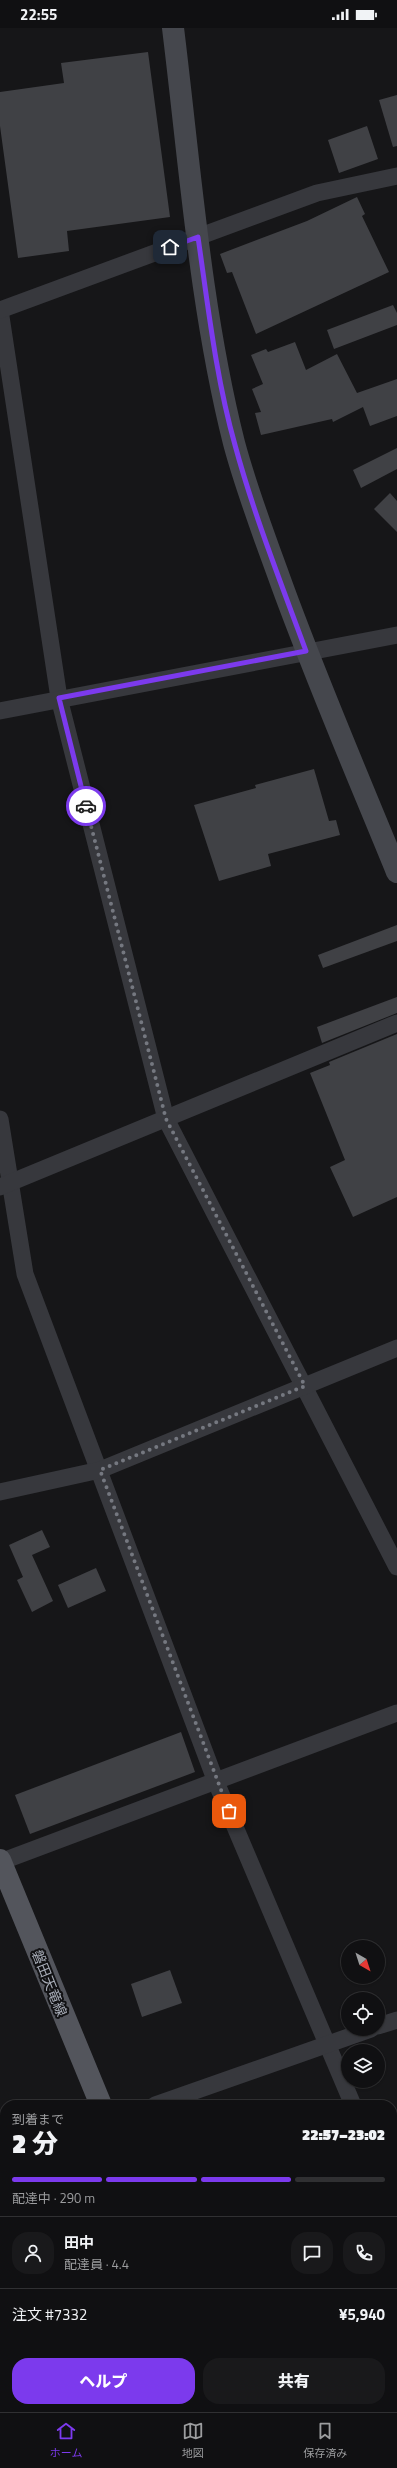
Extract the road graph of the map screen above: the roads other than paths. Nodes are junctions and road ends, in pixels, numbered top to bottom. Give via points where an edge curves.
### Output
1 (173, 28) edge
2 (397, 176) edge
3 (198, 237) junction
4 (0, 310) edge
5 (397, 635) edge
6 (306, 651) junction
7 (59, 698) junction
8 (0, 711) edge
9 (397, 872) edge
10 (397, 1023) edge
11 (0, 1119) edge
12 (166, 1119) junction
13 (5, 1185) edge
14 (397, 1348) edge
15 (305, 1386) junction
16 (100, 1470) junction
17 (0, 1492) edge
18 (397, 1567) edge
19 (397, 1713) edge
20 (216, 1782) junction
21 (0, 1861) edge
22 (397, 2020) edge
23 (385, 2024) edge
24 (351, 2036) edge
25 (328, 2044) junction
26 (96, 2100) edge
27 (168, 2100) edge
28 (351, 2100) edge

1 - 3 street
2 - 3 street via 317,193
3 - 4 street
3 - 6 street via 220,378 235,445 260,524
4 - 7 street
5 - 6 street
6 - 7 street
6 - 9 street
7 - 8 street
7 - 12 street
10 - 12 street
11 - 13 street
12 - 13 street
12 - 15 street
13 - 16 street via 24,1274
14 - 15 street
15 - 16 street
15 - 18 street
16 - 17 street
16 - 20 street
19 - 20 street
20 - 21 street
20 - 25 street
21 - 26 main road, 磐田天竜線
22 - 23 street
24 - 25 street
25 - 27 street
25 - 28 street

